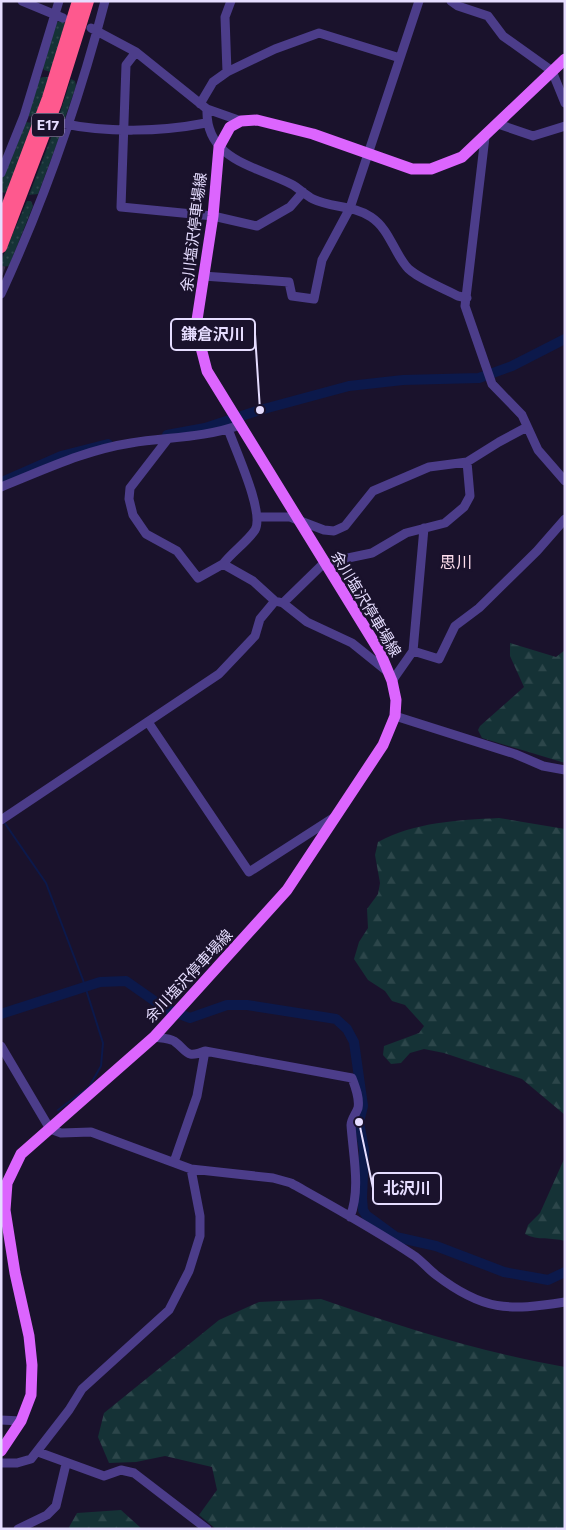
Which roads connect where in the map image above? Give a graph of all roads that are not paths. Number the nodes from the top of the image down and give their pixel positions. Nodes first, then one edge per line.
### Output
1 (22, 1) edge
2 (59, 1) edge
3 (78, 1) edge
4 (88, 1) edge
5 (105, 1) edge
6 (231, 1) edge
7 (419, 1) edge
8 (451, 1) edge
9 (59, 16) junction
10 (94, 29) junction
11 (136, 52) junction
12 (400, 58) junction
13 (565, 59) edge
14 (552, 71) junction
15 (227, 72) junction
16 (565, 103) edge
17 (204, 107) junction
18 (241, 121) junction
19 (206, 123) junction
20 (64, 124) junction
21 (498, 124) junction
22 (565, 126) edge
23 (124, 129) junction
24 (485, 137) junction
25 (219, 147) junction
26 (368, 155) junction
27 (1, 173) edge
28 (303, 192) junction
29 (350, 208) junction
30 (212, 216) junction
31 (1, 223) edge
32 (1, 247) edge
33 (203, 276) junction
34 (1, 294) edge
35 (467, 298) junction
36 (240, 425) junction
37 (527, 427) junction
38 (228, 429) junction
39 (167, 440) junction
40 (467, 462) junction
41 (565, 481) edge
42 (1, 487) edge
43 (259, 517) junction
44 (565, 518) edge
45 (298, 520) junction
46 (424, 528) junction
47 (324, 563) junction
48 (223, 564) junction
49 (279, 602) junction
50 (413, 651) junction
51 (390, 677) junction
52 (395, 716) junction
53 (148, 722) junction
54 (565, 770) edge
55 (339, 815) junction
56 (1, 820) edge
57 (154, 1037) junction
58 (1, 1046) edge
59 (205, 1051) junction
60 (50, 1129) junction
61 (174, 1162) junction
62 (191, 1169) junction
63 (3, 1210) edge
64 (350, 1217) junction
65 (565, 1302) edge
66 (1, 1420) edge
67 (21, 1421) junction
68 (1, 1451) edge
69 (38, 1452) junction
70 (1, 1462) edge
71 (66, 1464) junction
72 (18, 1529) edge
73 (207, 1529) edge

1 - 9 street
2 - 9 street
3 - 31 highway, E17
4 - 32 highway, E17
5 - 10 street
6 - 15 street
7 - 12 street
8 - 14 street
9 - 27 street
10 - 11 street
10 - 20 street
11 - 17 street
11 - 23 street
12 - 15 street
12 - 26 street
13 - 14 main road
14 - 16 street
14 - 21 main road
15 - 17 street
17 - 18 street
17 - 19 street
18 - 25 main road, 余川塩沢停車場線
18 - 26 main road
19 - 23 street
19 - 25 street
20 - 23 street
20 - 34 street
21 - 22 street
21 - 24 main road
23 - 30 street
24 - 26 main road
24 - 35 street
25 - 28 street
25 - 30 main road, 余川塩沢停車場線
26 - 29 street
28 - 29 street
28 - 30 street
29 - 33 street
29 - 35 street
30 - 33 main road, 余川塩沢停車場線
33 - 36 main road, 余川塩沢停車場線
35 - 37 street
36 - 38 street
36 - 45 main road, 余川塩沢停車場線
37 - 40 street
37 - 41 street
38 - 39 street
38 - 43 street
39 - 42 street
39 - 48 street
40 - 45 street
40 - 46 street
43 - 45 street
43 - 48 street
44 - 50 street
45 - 47 main road, 余川塩沢停車場線
46 - 47 street
46 - 50 street
47 - 49 street
47 - 51 main road, 余川塩沢停車場線
48 - 49 street
49 - 51 street
49 - 53 street
50 - 51 street
51 - 52 main road, 余川塩沢停車場線
52 - 54 street
52 - 55 main road, 余川塩沢停車場線
53 - 55 street
53 - 56 street
55 - 57 main road, 余川塩沢停車場線
57 - 59 street
57 - 60 main road, 余川塩沢停車場線
58 - 60 street
59 - 61 street
59 - 64 street
60 - 61 street
60 - 63 main road, 余川塩沢停車場線
61 - 62 street
62 - 64 street
62 - 69 street
63 - 67 main road, 余川塩沢停車場線
64 - 65 street
66 - 67 street
67 - 68 main road, 余川塩沢停車場線
69 - 70 street
69 - 71 street
71 - 72 street
71 - 73 street

